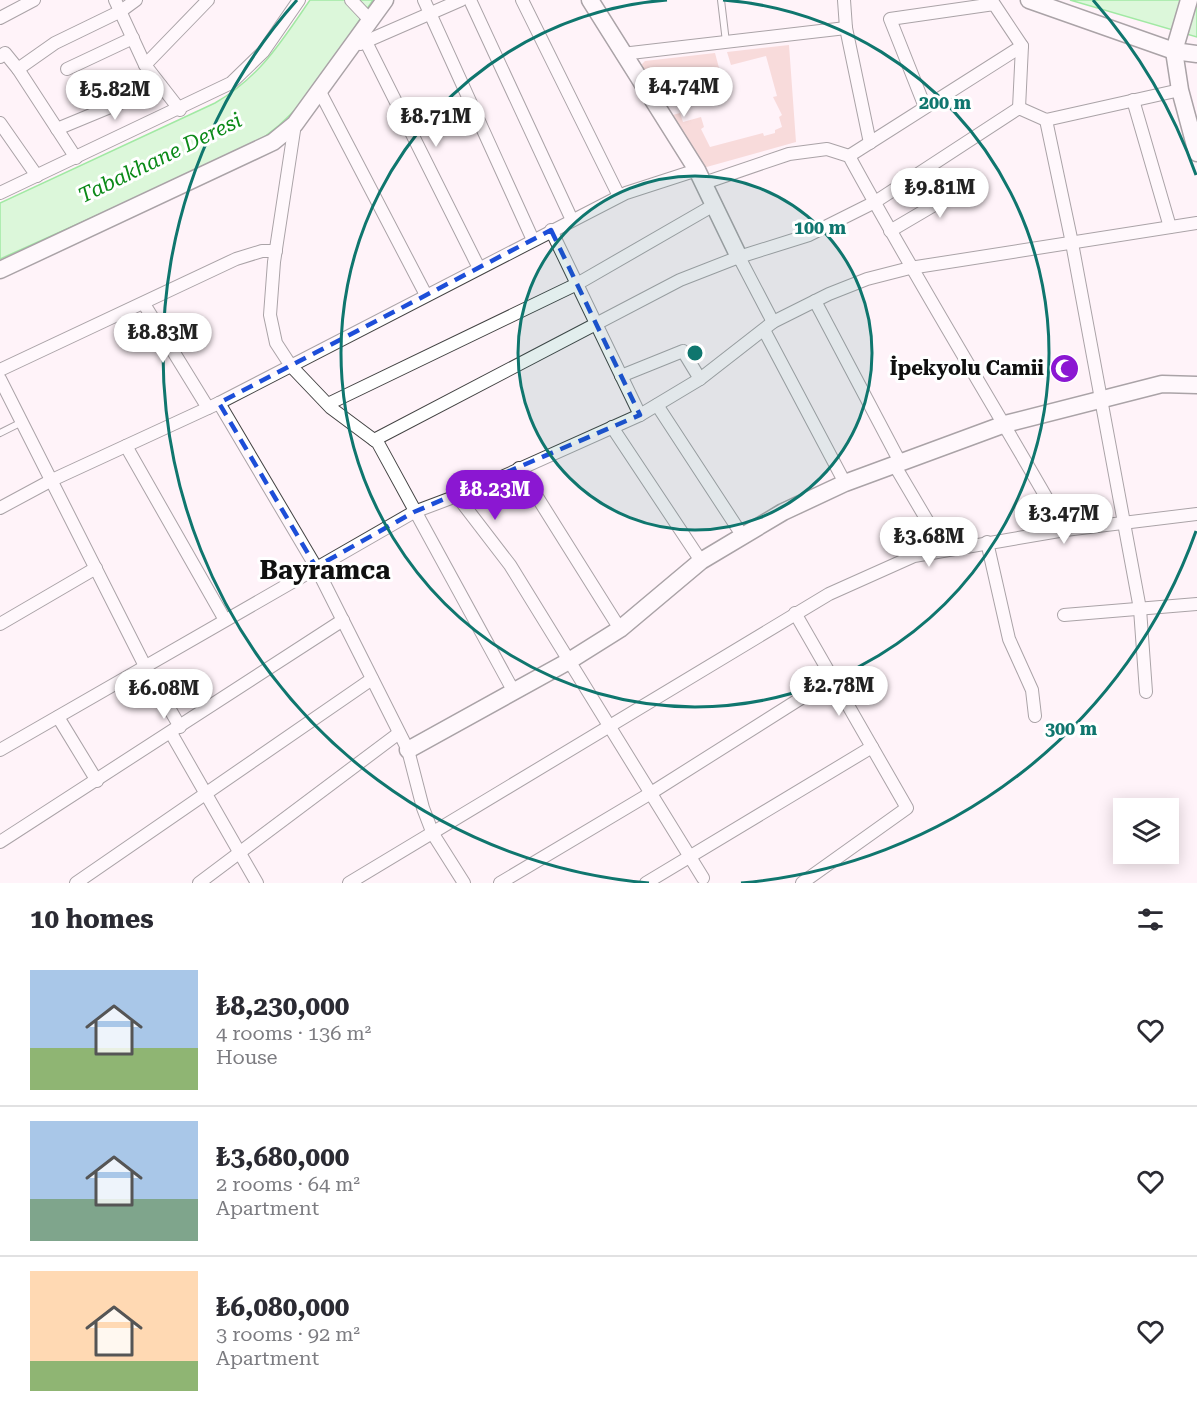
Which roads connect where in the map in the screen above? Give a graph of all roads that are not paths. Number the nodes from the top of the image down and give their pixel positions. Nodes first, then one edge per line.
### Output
1 (33, 0) edge
2 (136, 0) edge
3 (208, 0) edge
4 (299, 0) edge
5 (351, 0) edge
6 (385, 0) edge
7 (424, 0) edge
8 (461, 0) edge
9 (470, 0) edge
10 (522, 0) edge
11 (590, 0) edge
12 (721, 0) edge
13 (844, 0) edge
14 (1029, 0) edge
15 (1189, 0) edge
16 (118, 6) edge
17 (430, 13) junction
18 (0, 18) edge
19 (369, 19) junction
20 (846, 28) junction
21 (133, 38) junction
22 (366, 42) junction
23 (726, 42) junction
24 (1022, 46) junction
25 (1175, 46) junction
26 (348, 50) junction
27 (622, 54) junction
28 (1197, 54) edge
29 (0, 57) edge
30 (146, 65) junction
31 (18, 69) junction
32 (67, 69) dead end
33 (161, 86) junction
34 (319, 90) junction
35 (1180, 90) junction
36 (1132, 100) junction
37 (925, 107) junction
38 (1019, 108) junction
39 (180, 110) junction
40 (1046, 120) junction
41 (0, 123) edge
42 (295, 124) junction
43 (57, 129) junction
44 (870, 143) junction
45 (1197, 153) edge
46 (849, 156) junction
47 (76, 158) junction
48 (37, 176) junction
49 (700, 176) junction
50 (975, 181) dead end
51 (0, 194) edge
52 (619, 196) junction
53 (874, 202) junction
54 (714, 205) junction
55 (572, 219) junction
56 (1197, 223) edge
57 (1170, 227) junction
58 (551, 230) junction
59 (890, 231) junction
60 (533, 240) junction
61 (1072, 243) junction
62 (276, 251) junction
63 (739, 257) junction
64 (479, 268) junction
65 (910, 268) junction
66 (0, 270) edge
67 (577, 284) junction
68 (426, 295) junction
69 (814, 301) junction
70 (144, 304) junction
71 (597, 325) junction
72 (768, 326) junction
73 (291, 366) junction
74 (0, 370) edge
75 (621, 376) junction
76 (0, 379) edge
77 (700, 379) junction
78 (1197, 385) edge
79 (1102, 400) junction
80 (328, 404) junction
81 (214, 405) junction
82 (657, 405) junction
83 (640, 415) junction
84 (22, 422) junction
85 (1005, 424) junction
86 (612, 427) junction
87 (0, 433) edge
88 (374, 440) junction
89 (126, 446) junction
90 (898, 465) junction
91 (519, 468) junction
92 (52, 480) junction
93 (845, 483) junction
94 (457, 496) junction
95 (0, 508) edge
96 (414, 512) junction
97 (1197, 514) edge
98 (1125, 524) junction
99 (1065, 530) junction
100 (742, 535) junction
101 (987, 542) junction
102 (944, 549) junction
103 (701, 561) junction
104 (316, 567) junction
105 (96, 568) junction
106 (1197, 604) edge
107 (1140, 609) junction
108 (795, 613) junction
109 (1064, 615) dead end
110 (2, 618) edge
111 (225, 620) junction
112 (343, 620) junction
113 (620, 629) junction
114 (569, 661) junction
115 (145, 666) junction
116 (833, 678) junction
117 (372, 679) junction
118 (514, 692) junction
119 (1146, 692) dead end
120 (1035, 716) dead end
121 (58, 717) junction
122 (609, 725) junction
123 (176, 730) junction
124 (399, 733) junction
125 (872, 747) junction
126 (1, 748) edge
127 (408, 750) junction
128 (97, 781) junction
129 (208, 793) junction
130 (651, 793) junction
131 (434, 834) junction
132 (0, 842) edge
133 (240, 854) junction
134 (689, 857) junction
135 (703, 878) dead end
136 (810, 881) edge
137 (76, 883) edge
138 (199, 883) edge
139 (257, 883) edge
140 (349, 883) edge
141 (464, 883) edge
142 (500, 883) edge
143 (646, 883) edge

1 - 18 street
2 - 16 street
3 - 30 street
4 - 39 street
5 - 19 street
6 - 19 street
7 - 17 street
8 - 17 street
9 - 55 street
10 - 52 street
11 - 27 street
12 - 23 lane
13 - 20 street
14 - 25 street
15 - 25 street
16 - 21 street
16 - 31 street
17 - 22 street
17 - 60 street
19 - 26 street
20 - 23 street
20 - 44 street
21 - 30 street
21 - 32 street
22 - 26 street
22 - 64 street
23 - 27 street
24 - 37 street
24 - 37 street
24 - 38 street
25 - 28 street
25 - 35 street
26 - 34 street
27 - 49 street
29 - 31 street
30 - 33 street
31 - 43 street
33 - 39 street
33 - 43 street
34 - 42 street
34 - 68 street
35 - 36 street
35 - 45 street
36 - 40 street
36 - 57 street
37 - 44 street
38 - 40 street
38 - 53 street
39 - 47 street
40 - 61 street
41 - 48 street
42 - 62 street
42 - 66 street
43 - 47 street
44 - 46 street
46 - 49 street
46 - 53 street
47 - 48 street
48 - 51 street
49 - 52 street
49 - 54 street
50 - 59 street
52 - 55 street
53 - 59 street
53 - 63 street
54 - 63 street
54 - 67 street
55 - 58 street
56 - 57 street
57 - 61 street
58 - 60 street
58 - 67 street
59 - 65 street
60 - 64 street
61 - 65 street
61 - 79 street
62 - 70 street
62 - 73 street
63 - 71 street
63 - 72 street
64 - 68 street
65 - 69 street
65 - 85 street
67 - 71 street
67 - 80 street
68 - 73 street
69 - 72 street
69 - 90 street
70 - 74 street
70 - 81 street
71 - 75 street
71 - 88 street
72 - 77 street
72 - 93 street
73 - 80 street
73 - 81 street
75 - 77 street
75 - 83 street
76 - 84 street
77 - 82 street
78 - 79 street
79 - 85 street
79 - 98 street
80 - 88 street
81 - 89 street
81 - 104 street
82 - 83 street
82 - 100 street
83 - 86 street
84 - 87 lane
84 - 92 street
85 - 90 street
85 - 99 street
86 - 91 street
86 - 103 street
88 - 96 street
89 - 92 street
89 - 111 street
90 - 93 street
90 - 102 street
91 - 94 street
91 - 113 street
92 - 95 street
92 - 105 street
93 - 100 street
94 - 96 street
94 - 114 street
96 - 104 street
96 - 118 street
97 - 98 street
98 - 99 street
98 - 107 street
99 - 101 street
100 - 103 street
101 - 102 street
101 - 120 street
102 - 108 street
103 - 113 street
104 - 111 street
104 - 112 street
105 - 110 street
105 - 115 street
106 - 107 street
107 - 109 street
107 - 119 street
108 - 116 street
108 - 122 street
111 - 115 street
112 - 117 street
112 - 123 street
113 - 114 street
114 - 118 street
114 - 122 street
115 - 121 street
115 - 123 street
116 - 125 street
116 - 130 street
117 - 124 street
117 - 129 street
118 - 127 street
121 - 126 street
121 - 128 street
122 - 130 street
122 - 131 street
123 - 128 street
123 - 129 street
124 - 127 street
124 - 133 street
125 - 134 street
125 - 136 street
127 - 131 street
128 - 132 street
129 - 133 street
129 - 137 street
130 - 134 street
130 - 142 street
131 - 140 street
131 - 141 street
133 - 138 street
133 - 139 street
134 - 135 street
134 - 143 street

